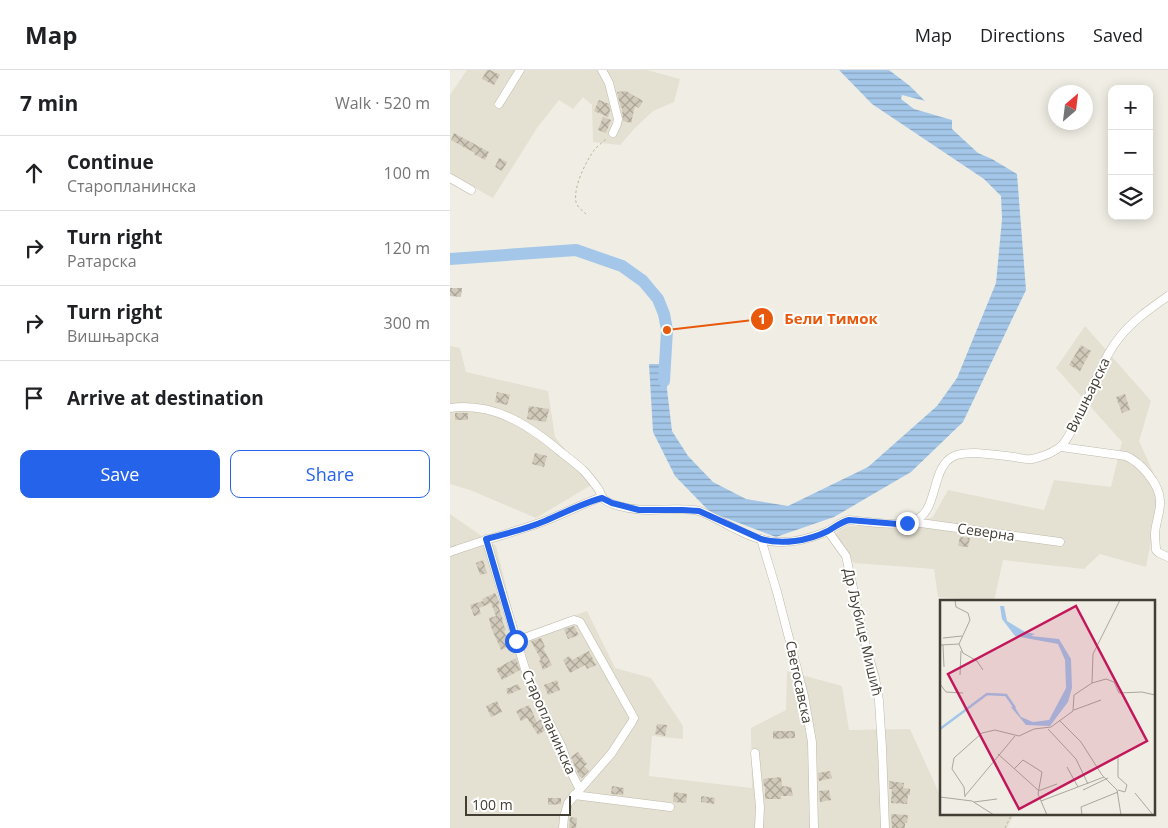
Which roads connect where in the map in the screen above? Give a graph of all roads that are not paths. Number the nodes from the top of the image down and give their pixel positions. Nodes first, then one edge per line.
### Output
1 (520, 70) edge
2 (602, 70) edge
3 (499, 104) dead end
4 (613, 133) road end
5 (450, 178) edge
6 (471, 190) dead end
7 (1168, 296) edge
8 (450, 408) edge
9 (1061, 447) junction
10 (602, 498) junction
11 (912, 522) junction
12 (828, 531) junction
13 (486, 539) junction
14 (761, 539) junction
15 (1060, 542) dead end
16 (450, 552) edge
17 (1168, 557) edge
18 (516, 641) junction
19 (755, 753) dead end
20 (576, 792) junction
21 (670, 807) dead end
22 (564, 828) edge
23 (759, 828) edge
24 (814, 828) edge
25 (886, 828) edge

1 - 3 street
2 - 4 street
5 - 6 street
7 - 9 street, Вишњарска
8 - 10 street
9 - 11 street, Вишњарска
9 - 17 street
10 - 13 street
10 - 14 street
11 - 12 street
11 - 15 street, Северна
12 - 14 street
12 - 25 street, Др Љубице Мишић
13 - 16 street
13 - 18 street, Старопланинска
14 - 24 street, Светосавска
18 - 20 street, Старопланинска
18 - 20 street
19 - 23 street
20 - 21 street
20 - 22 street

